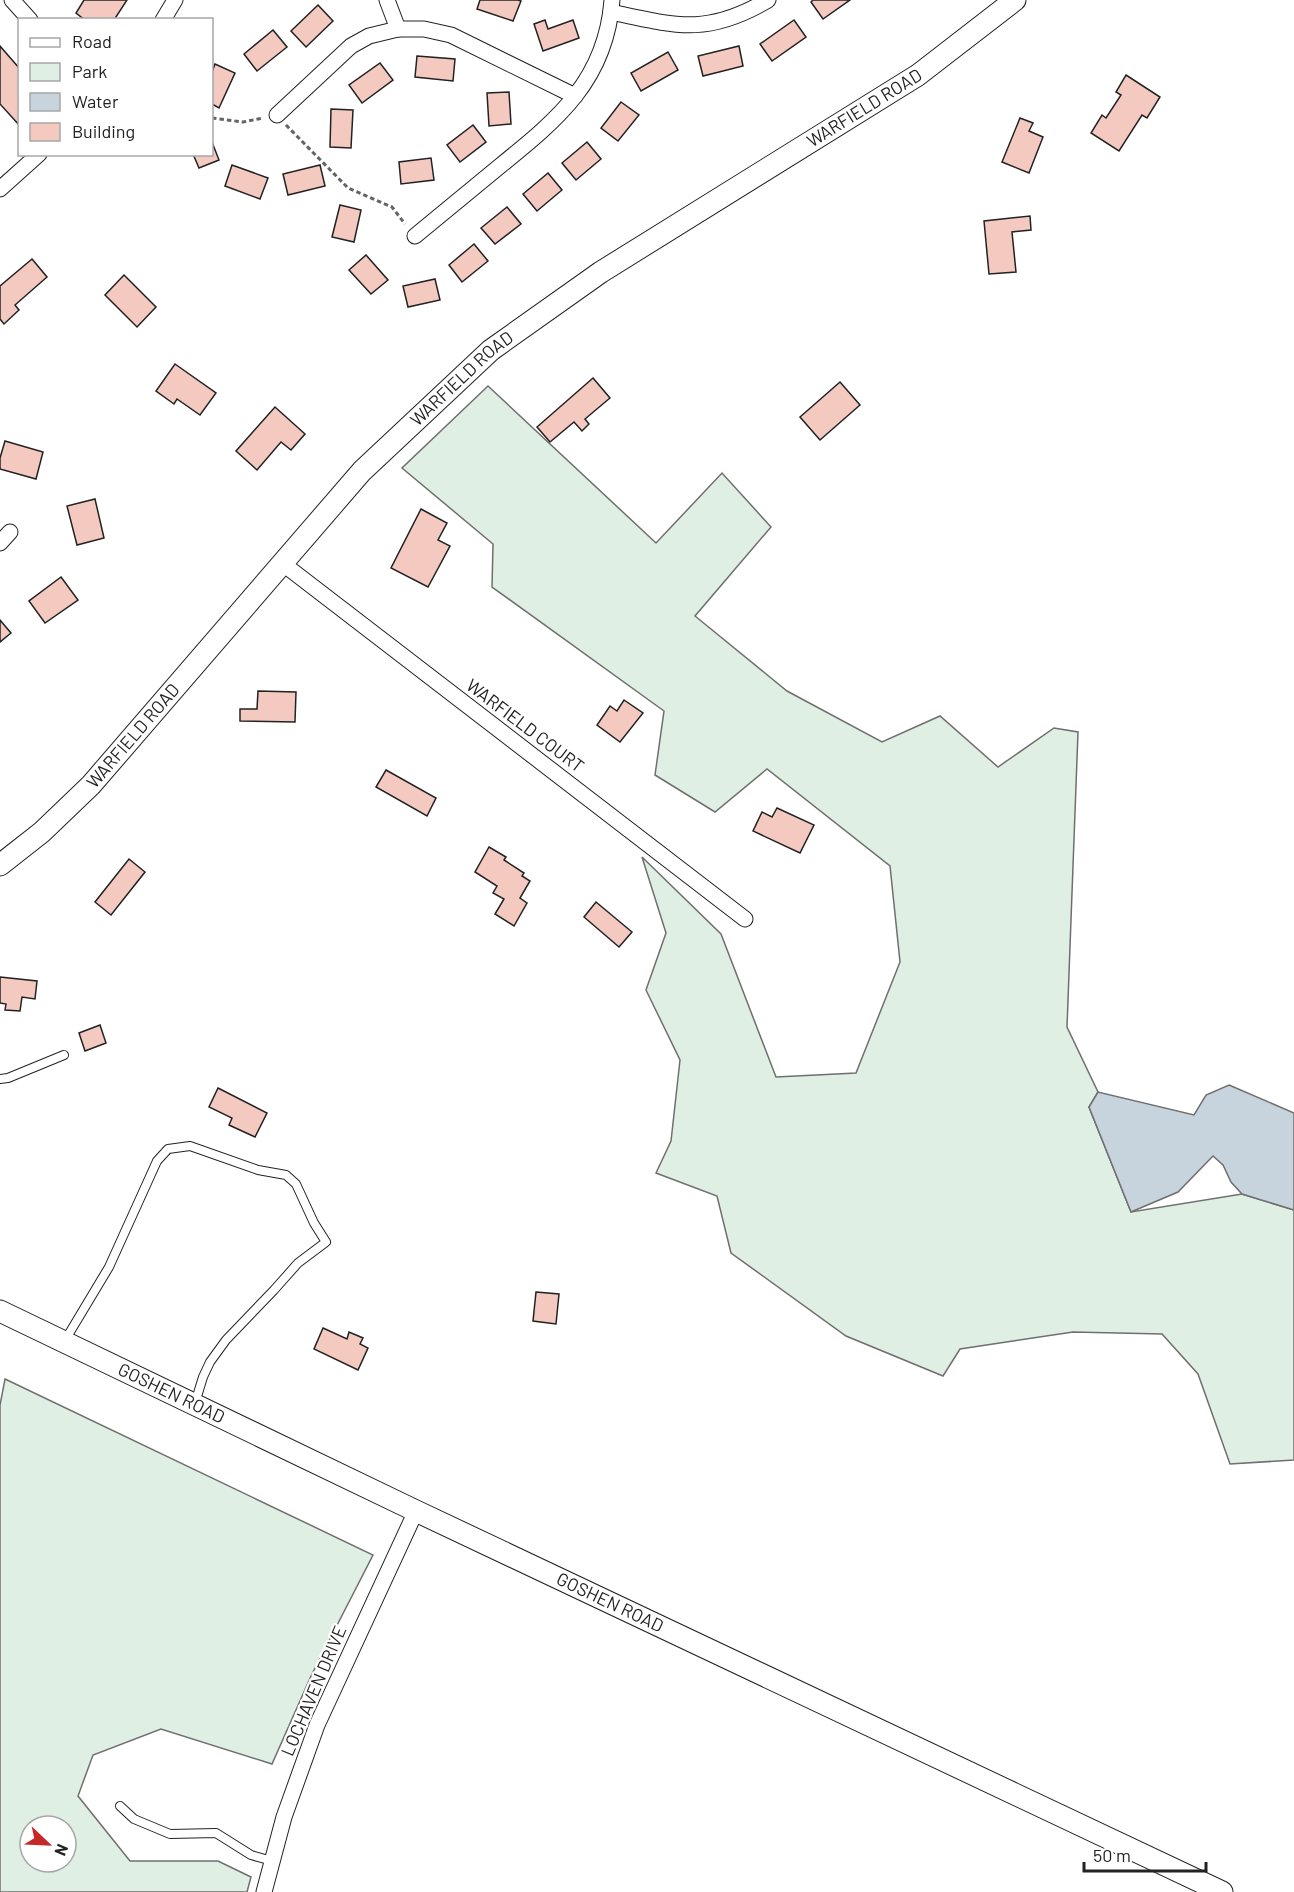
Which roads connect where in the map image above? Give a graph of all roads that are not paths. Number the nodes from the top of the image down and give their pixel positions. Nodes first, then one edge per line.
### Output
1 (12, 0) edge
2 (175, 0) edge
3 (387, 0) edge
4 (768, 0) edge
5 (1015, 0) edge
6 (611, 6) edge
7 (28, 18) edge
8 (164, 18) edge
9 (398, 29) junction
10 (575, 96) junction
11 (276, 115) road end
12 (37, 156) edge
13 (0, 189) edge
14 (415, 236) road end
15 (282, 563) junction
16 (0, 865) edge
17 (745, 919) dead end
18 (64, 1055) dead end
19 (0, 1079) edge
20 (0, 1311) edge
21 (64, 1342) junction
22 (195, 1404) junction
23 (416, 1511) junction
24 (120, 1806) dead end
25 (273, 1861) junction
26 (264, 1892) edge
27 (1222, 1892) edge

1 - 7 street
2 - 8 street
3 - 9 street
4 - 6 street
5 - 15 street, WARFIELD ROAD
6 - 10 street
9 - 10 street
9 - 11 street
10 - 14 street
12 - 13 street
15 - 16 street, WARFIELD ROAD
15 - 17 street, WARFIELD COURT
18 - 19 lane
20 - 21 street, GOSHEN ROAD
21 - 22 street, GOSHEN ROAD
21 - 22 lane
22 - 23 street, GOSHEN ROAD
23 - 25 street, LOCHAVEN DRIVE
23 - 27 street, GOSHEN ROAD
24 - 25 lane
25 - 26 street, LOCHAVEN DRIVE

